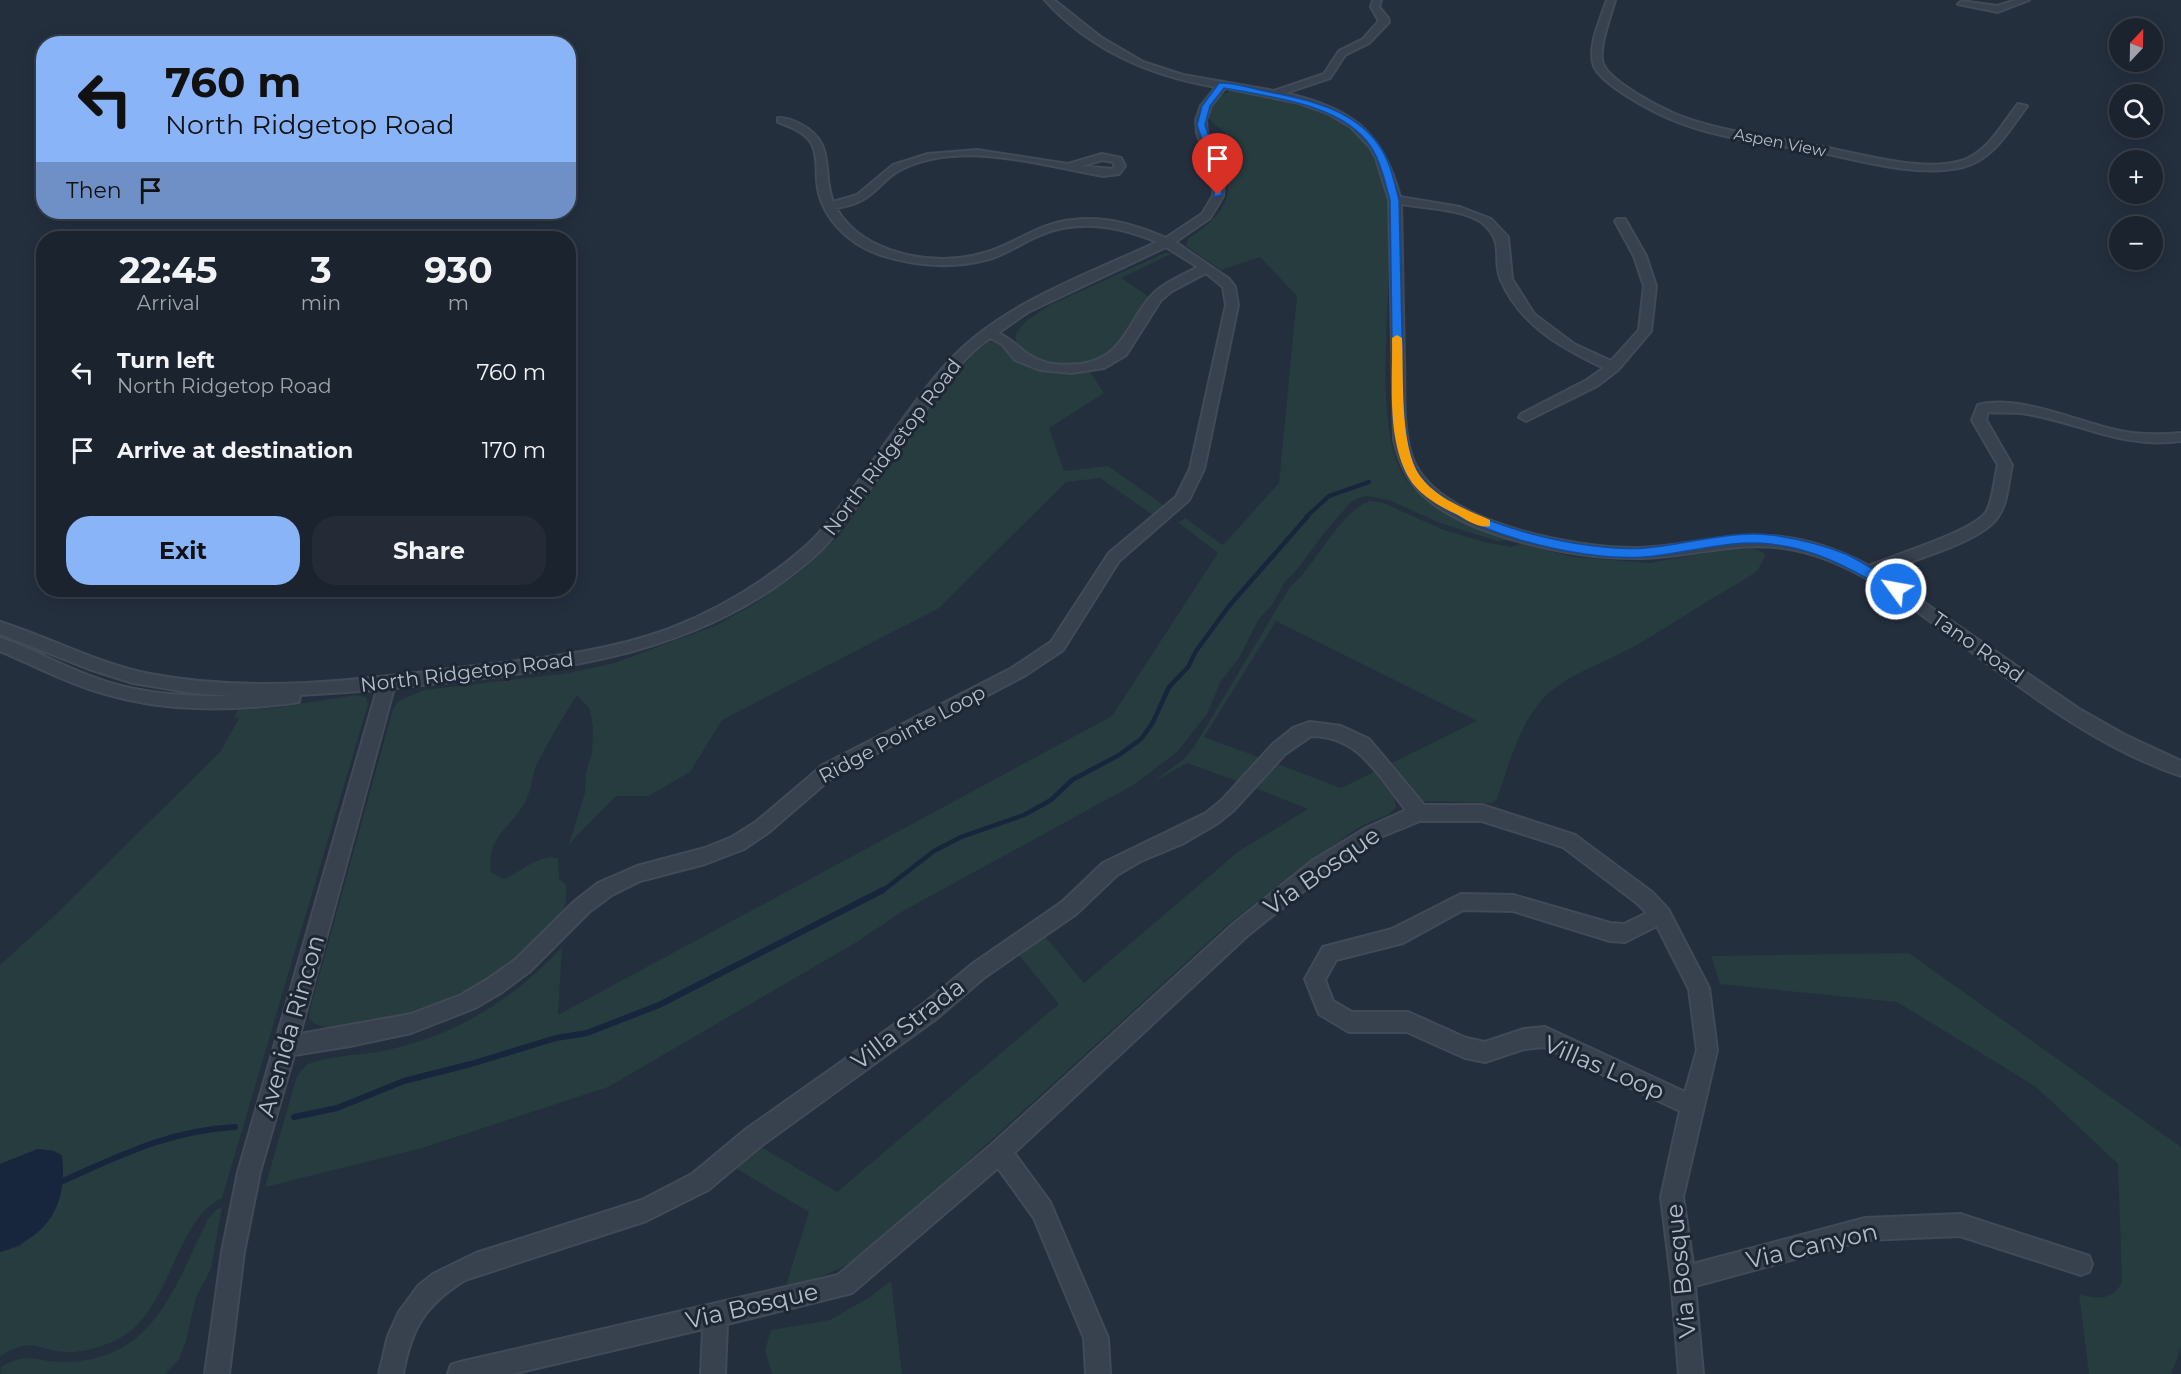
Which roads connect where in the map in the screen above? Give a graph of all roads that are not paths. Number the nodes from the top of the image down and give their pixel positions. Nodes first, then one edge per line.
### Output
1 (1049, 0) edge
2 (1377, 0) edge
3 (1611, 0) edge
4 (2025, 0) edge
5 (1962, 4) dead end
6 (1587, 67) dead end
7 (1599, 67) junction
8 (1222, 85) junction
9 (1273, 94) junction
10 (2022, 106) dead end
11 (782, 120) dead end
12 (1068, 167) dead end
13 (1395, 200) junction
14 (830, 206) junction
15 (1621, 221) dead end
16 (1166, 242) junction
17 (1206, 268) junction
18 (988, 333) junction
19 (1613, 367) junction
20 (1526, 417) dead end
21 (2181, 437) edge
22 (1870, 572) junction
23 (0, 628) edge
24 (0, 644) edge
25 (387, 683) junction
26 (323, 689) junction
27 (2181, 769) edge
28 (1419, 813) junction
29 (1661, 915) junction
30 (286, 1046) junction
31 (1692, 1106) junction
32 (1000, 1152) junction
33 (2081, 1264) dead end
34 (1683, 1278) junction
35 (716, 1314) junction
36 (217, 1374) edge
37 (391, 1374) edge
38 (460, 1374) edge
39 (713, 1374) edge
40 (1098, 1374) edge
41 (1691, 1374) edge

1 - 8 street, Tano Road
2 - 9 street
3 - 7 street
4 - 5 street
6 - 7 street
7 - 10 street, Aspen View
8 - 9 street, Tano Road
8 - 16 street, North Ridgetop Road
9 - 13 street, Tano Road
11 - 14 street, Ridge Pointe Loop
12 - 14 street
13 - 19 street
13 - 22 street, Tano Road
14 - 16 street, Ridge Pointe Loop
15 - 19 street
16 - 17 street, Ridge Pointe Loop
16 - 18 street, North Ridgetop Road
17 - 18 street
17 - 30 street, Ridge Pointe Loop
18 - 25 street, North Ridgetop Road
19 - 20 street
21 - 22 street
22 - 27 street, Tano Road
23 - 26 street, North Ridgetop Road
24 - 26 street, North Ridgetop Road
25 - 26 street, North Ridgetop Road
25 - 30 street, Avenida Rincon
28 - 29 street, Via Bosque
28 - 32 street, Via Bosque
28 - 37 street, Villa Strada
29 - 31 street, Via Bosque
29 - 31 street, Villas Loop
30 - 36 street, Avenida Rincon
31 - 34 street, Via Bosque
32 - 35 street, Via Bosque
32 - 40 street
33 - 34 street, Via Canyon
34 - 41 street, Via Bosque
35 - 38 street, Via Bosque
35 - 39 street

